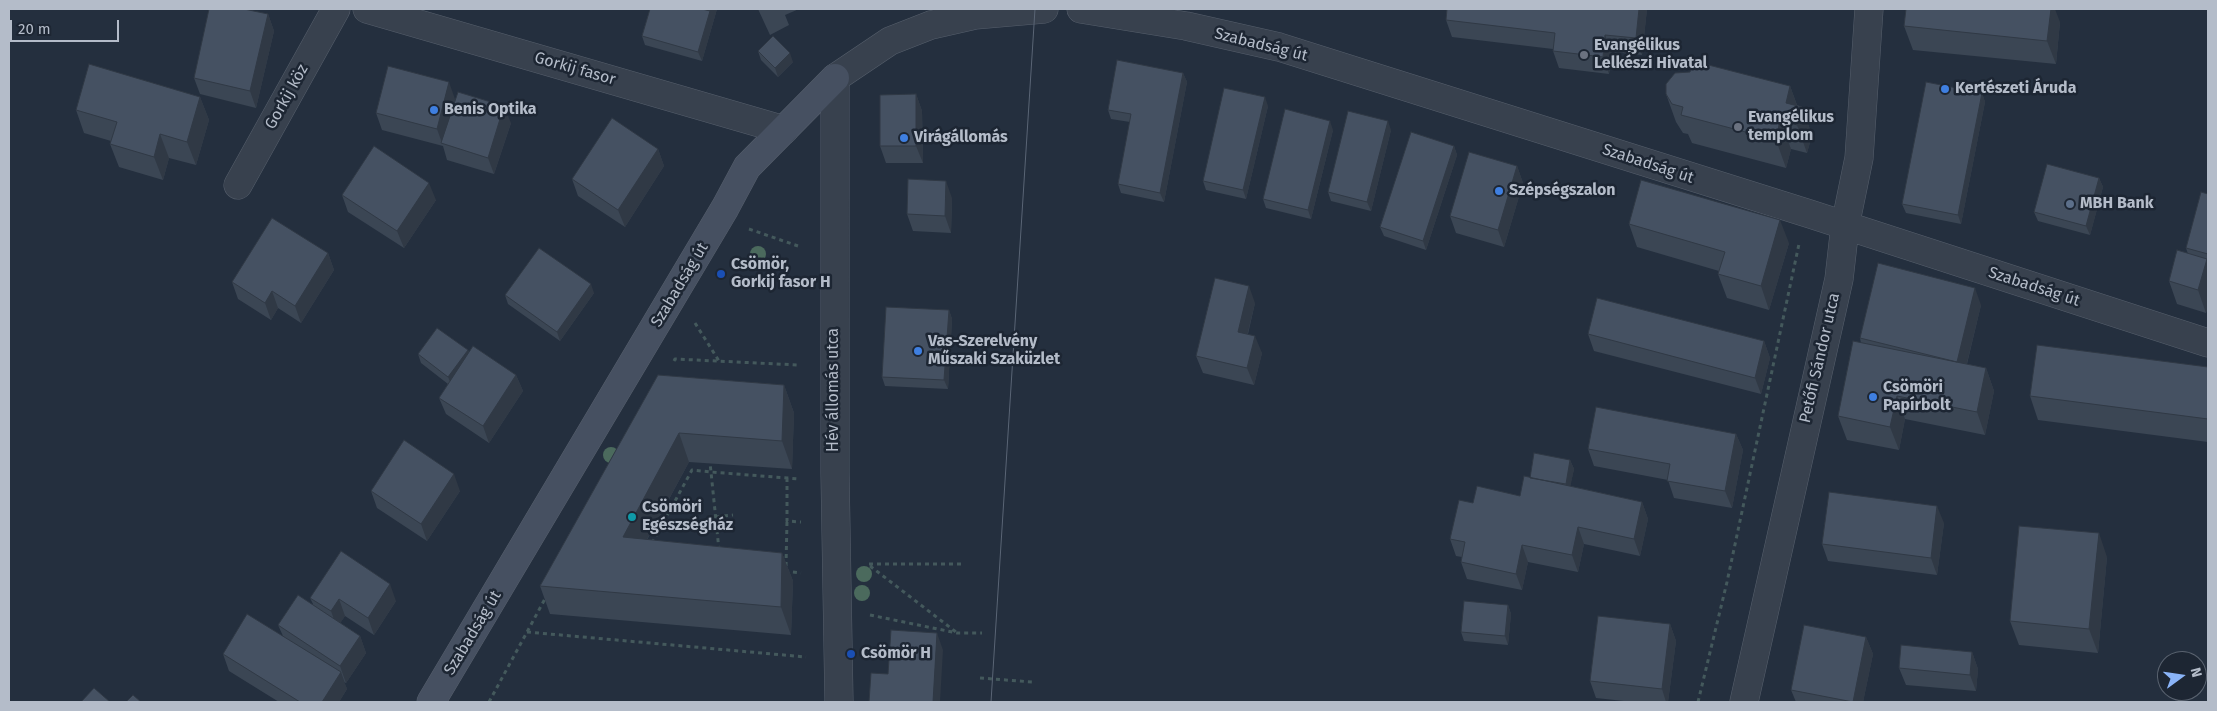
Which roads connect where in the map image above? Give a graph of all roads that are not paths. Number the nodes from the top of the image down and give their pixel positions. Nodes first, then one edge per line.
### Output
1 (336, 9) edge
2 (367, 9) edge
3 (1044, 9) edge
4 (1082, 9) edge
5 (1869, 9) edge
6 (975, 12) edge
7 (835, 78) junction
8 (784, 130) junction
9 (238, 185) dead end
10 (1845, 226) junction
11 (2208, 343) edge
12 (431, 702) edge
13 (839, 702) edge
14 (1744, 702) edge

1 - 9 street, Gorkij köz
2 - 8 street, Gorkij fasor
3 - 6 street, Szabadság út
4 - 10 street, Szabadság út
5 - 10 street, Petőfi Sándor utca
6 - 7 street, Szabadság út
7 - 8 street, Szabadság út
7 - 13 street, Hév állomás utca
8 - 12 street, Szabadság út
10 - 11 street, Szabadság út
10 - 14 street, Petőfi Sándor utca

